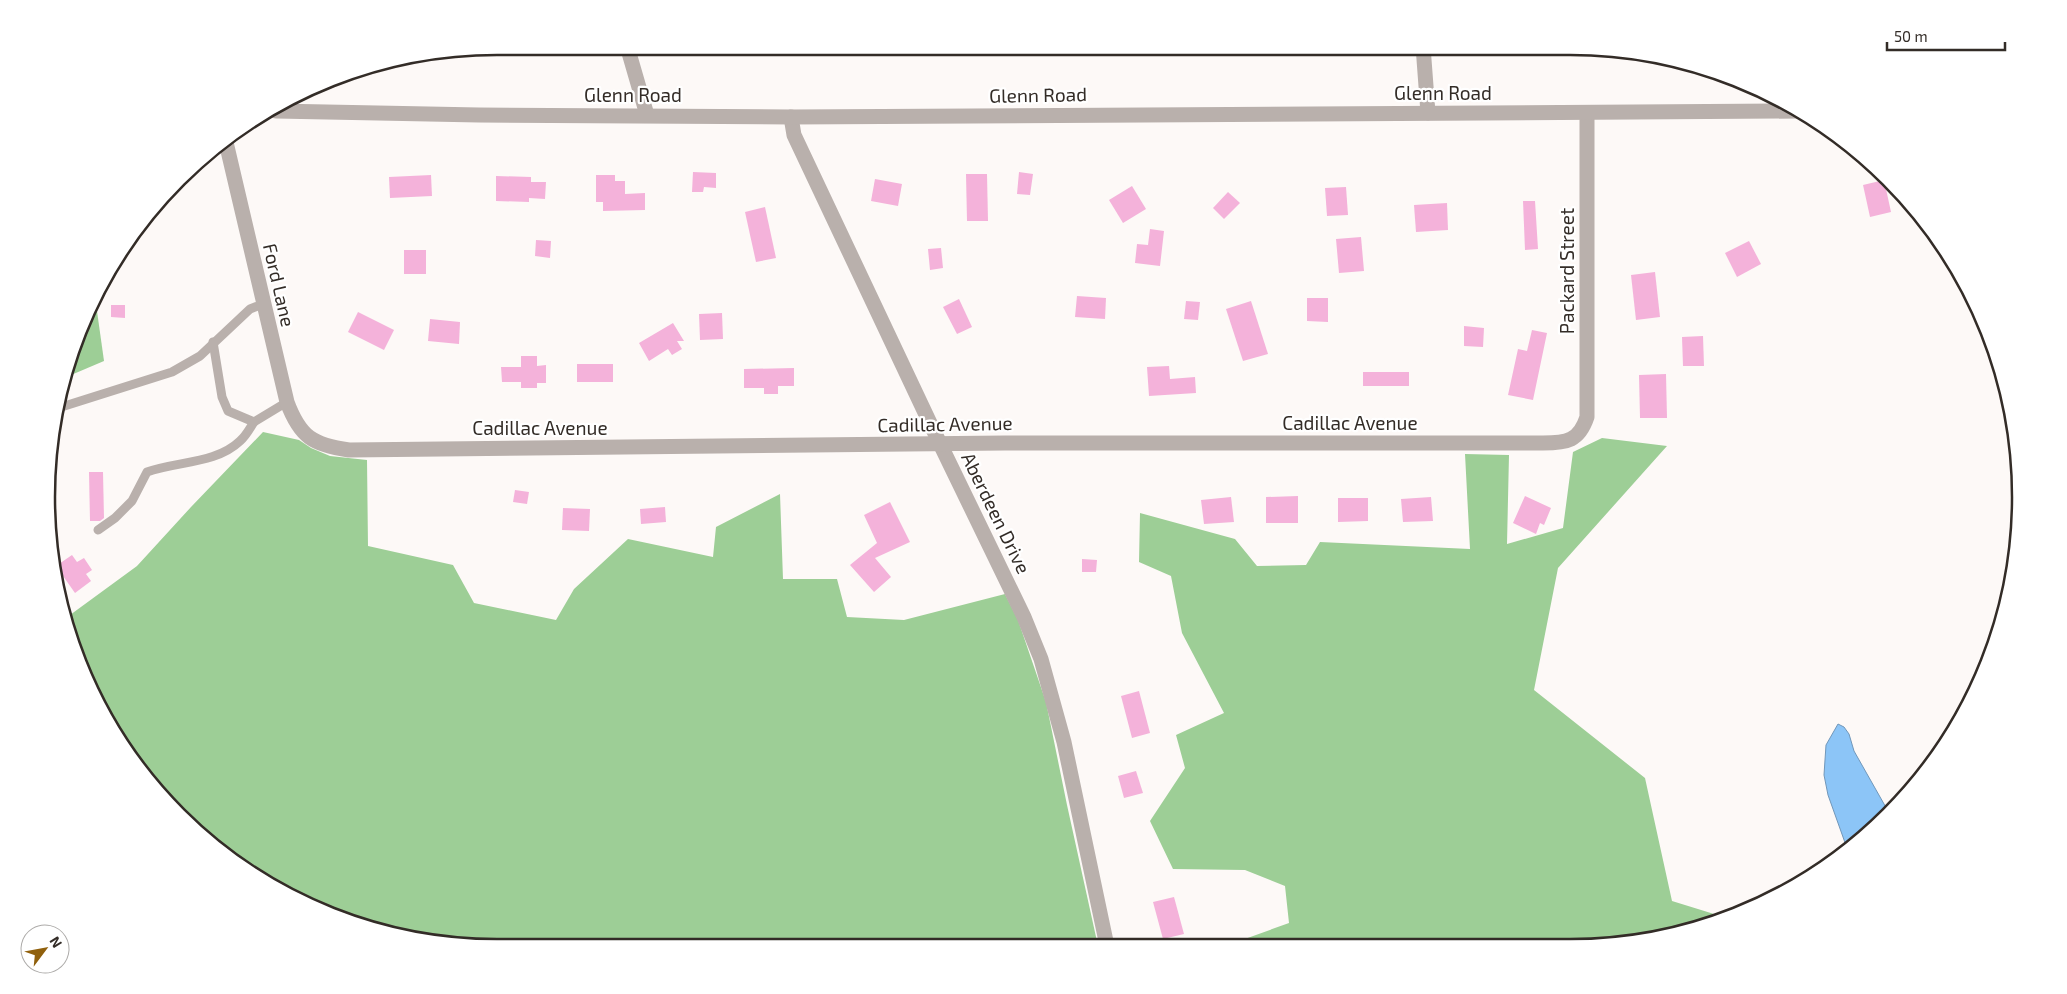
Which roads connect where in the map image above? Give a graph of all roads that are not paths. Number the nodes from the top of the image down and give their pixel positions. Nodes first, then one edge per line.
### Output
1 (630, 55) edge
2 (1424, 55) edge
3 (282, 111) edge
4 (1785, 111) edge
5 (1428, 113) junction
6 (1587, 113) junction
7 (647, 115) junction
8 (791, 117) junction
9 (227, 147) edge
10 (263, 304) junction
11 (213, 342) junction
12 (286, 402) junction
13 (64, 406) edge
14 (254, 422) junction
15 (1583, 428) joint
16 (306, 435) joint
17 (940, 444) junction
18 (98, 530) dead end
19 (1106, 939) edge

1 - 7 street
2 - 5 street
3 - 7 street, Glenn Road
4 - 6 street, Glenn Road
5 - 6 street, Glenn Road
5 - 8 street, Glenn Road
6 - 15 street, Packard Street
7 - 8 street, Glenn Road
8 - 17 street, Aberdeen Drive
9 - 10 street, Ford Lane
10 - 11 lane
10 - 12 street, Ford Lane
11 - 13 lane
11 - 14 lane
12 - 14 lane
12 - 16 street, Ford Lane
14 - 18 lane
15 - 17 street, Cadillac Avenue
16 - 17 street, Cadillac Avenue
17 - 19 street, Aberdeen Drive

